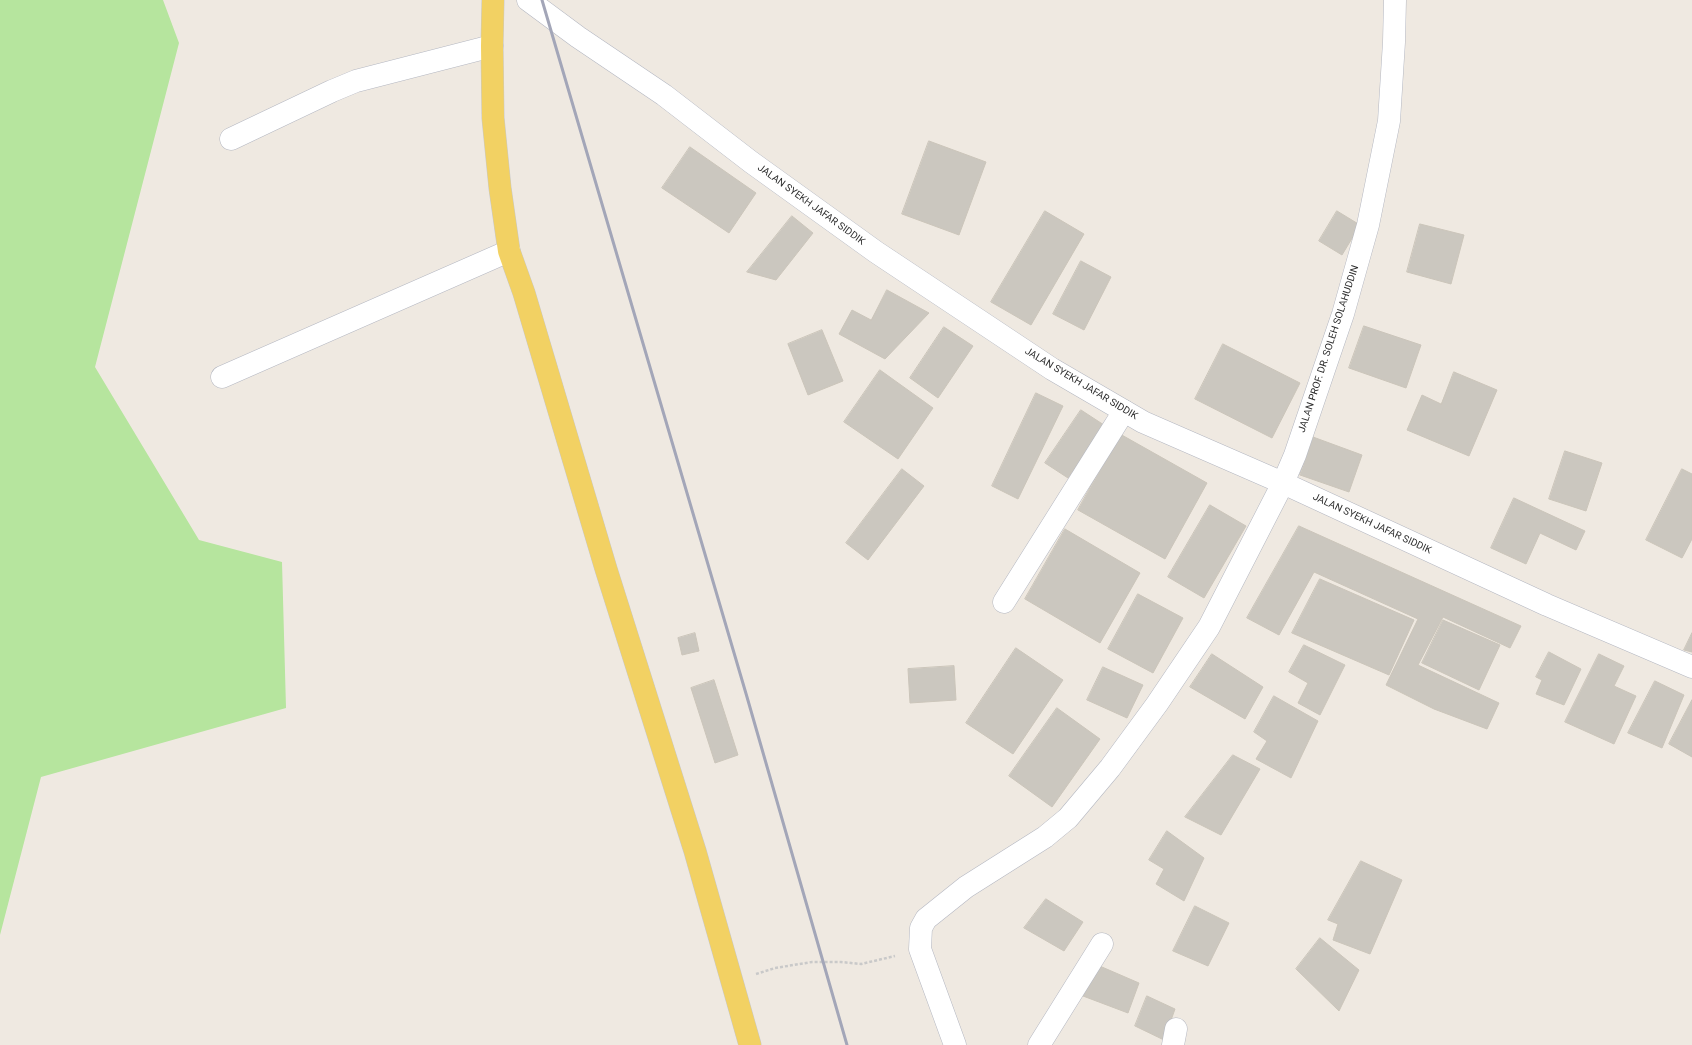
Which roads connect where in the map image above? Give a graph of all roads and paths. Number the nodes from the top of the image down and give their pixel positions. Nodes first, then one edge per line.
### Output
1 (493, 0) edge
2 (528, 0) edge
3 (1395, 0) edge
4 (492, 46) junction
5 (231, 140) dead end
6 (509, 251) junction
7 (222, 377) dead end
8 (1124, 411) junction
9 (1283, 483) junction
10 (1004, 602) dead end
11 (1692, 667) edge
12 (1102, 944) dead end
13 (920, 948) junction
14 (732, 981) junction
15 (750, 1045) edge
16 (955, 1045) edge
17 (1039, 1045) edge

1 - 4 main road
2 - 8 street, JALAN SYEKH JAFAR SIDDIK
3 - 9 street, JALAN PROF. DR. SOLEH SOLAHUDDIN
4 - 5 street
4 - 6 main road
6 - 7 street
6 - 14 main road
8 - 9 street, JALAN SYEKH JAFAR SIDDIK
8 - 10 street
9 - 11 street, JALAN SYEKH JAFAR SIDDIK
9 - 13 street, JALAN PROF. DR. SOLEH SOLAHUDDIN
12 - 17 street
13 - 14 path
13 - 16 street
14 - 15 main road

